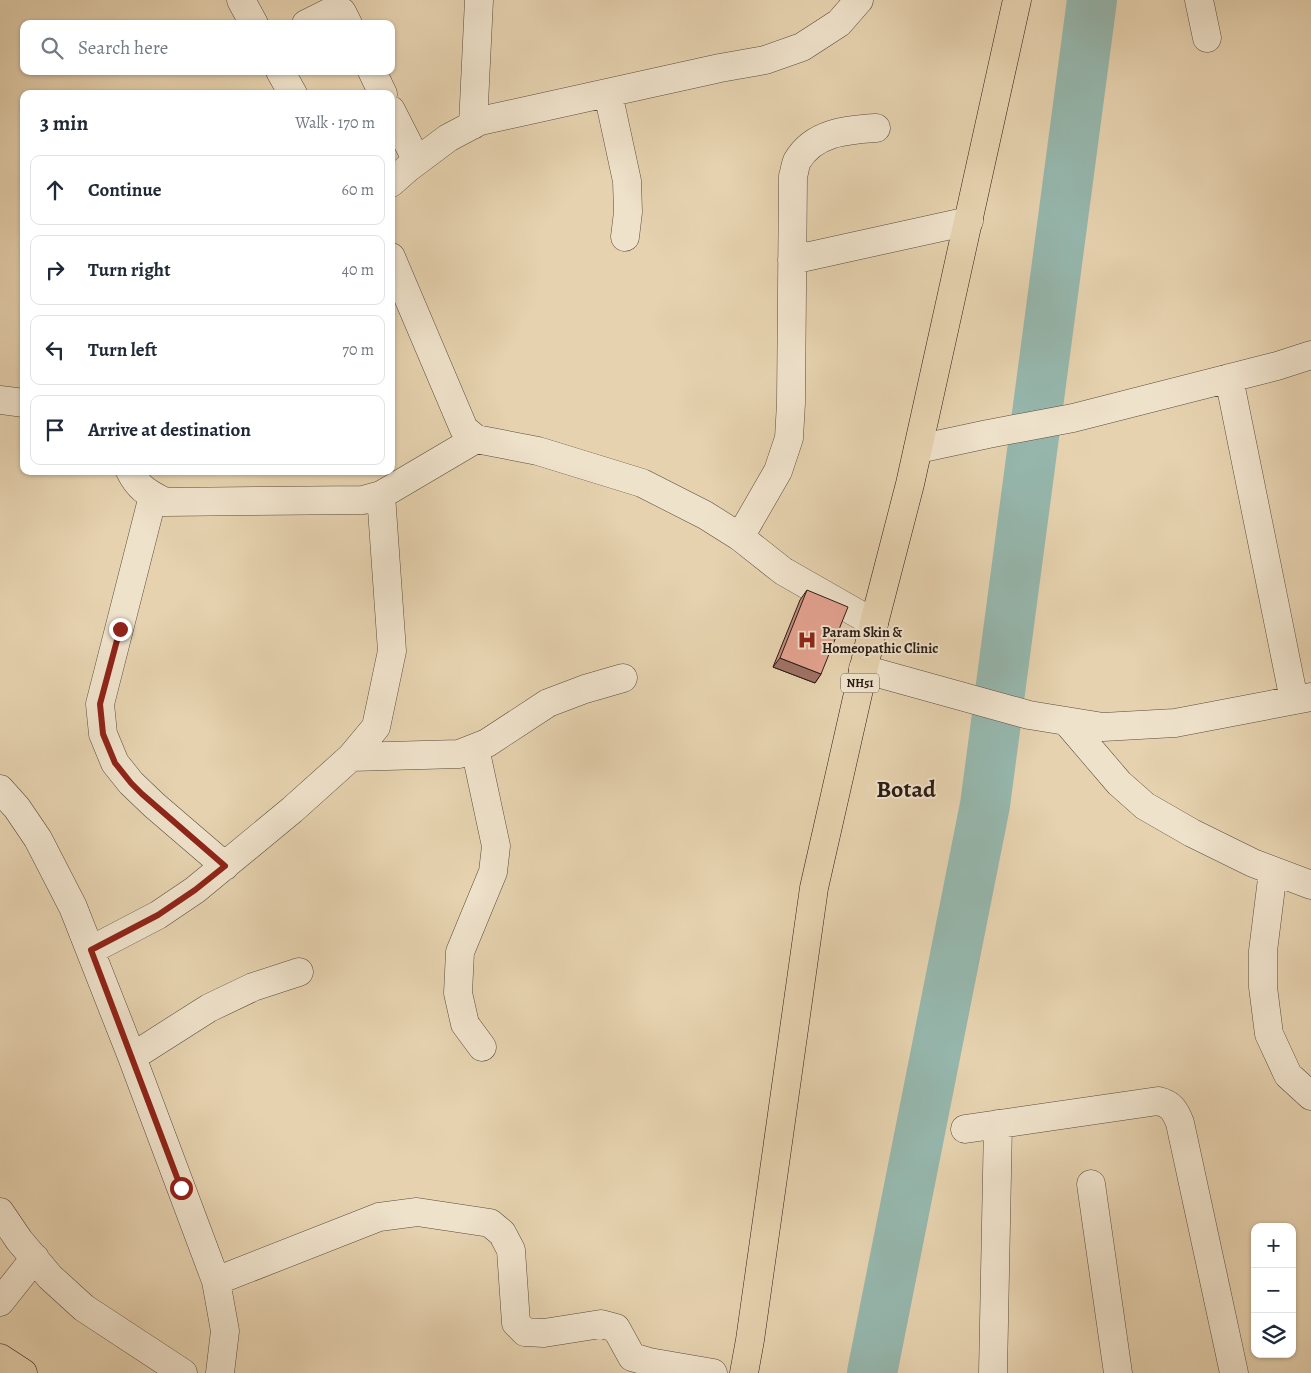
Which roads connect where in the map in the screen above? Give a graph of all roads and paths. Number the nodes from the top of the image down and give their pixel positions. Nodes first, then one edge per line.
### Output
1 (241, 0) edge
2 (479, 0) edge
3 (859, 0) edge
4 (1017, 0) edge
5 (1199, 0) edge
6 (252, 20) edge
7 (314, 20) edge
8 (346, 20) edge
9 (1207, 38) dead end
10 (282, 75) edge
11 (374, 75) edge
12 (291, 90) edge
13 (381, 90) edge
14 (608, 93) junction
15 (395, 118) edge
16 (473, 125) junction
17 (876, 128) dead end
18 (417, 161) junction
19 (395, 180) edge
20 (969, 221) junction
21 (625, 237) dead end
22 (792, 260) junction
23 (395, 266) edge
24 (1311, 355) edge
25 (1228, 378) junction
26 (0, 400) edge
27 (20, 403) edge
28 (476, 439) junction
29 (918, 449) junction
30 (132, 475) edge
31 (381, 495) junction
32 (153, 496) junction
33 (740, 538) junction
34 (874, 623) junction
35 (863, 669) junction
36 (623, 678) dead end
37 (1302, 699) edge
38 (1066, 721) junction
39 (476, 748) junction
40 (351, 757) junction
41 (0, 789) edge
42 (225, 866) junction
43 (1273, 870) junction
44 (1311, 885) edge
45 (91, 950) junction
46 (299, 972) dead end
47 (482, 1046) dead end
48 (132, 1057) junction
49 (1311, 1096) edge
50 (998, 1124) junction
51 (965, 1129) dead end
52 (1091, 1184) dead end
53 (0, 1212) edge
54 (35, 1258) junction
55 (216, 1281) junction
56 (0, 1302) edge
57 (0, 1358) edge
58 (23, 1373) edge
59 (183, 1373) edge
60 (220, 1373) edge
61 (713, 1373) edge
62 (744, 1373) edge
63 (993, 1373) edge
64 (1118, 1373) edge
65 (1234, 1373) edge

1 - 6 street
2 - 16 street
3 - 14 street
4 - 20 highway, NH51
5 - 9 street
7 - 8 street
10 - 12 street
11 - 13 street
14 - 16 street
14 - 21 street
15 - 18 street
16 - 18 street
17 - 22 street
18 - 19 street
20 - 22 street
20 - 29 highway, NH51
22 - 33 street
23 - 28 street
24 - 25 street
25 - 29 street
25 - 37 street
26 - 27 street
28 - 31 street
28 - 33 street
29 - 34 highway, NH51
30 - 32 street
31 - 32 street
31 - 40 street
32 - 42 street
33 - 34 street
34 - 35 highway, NH51
35 - 38 street
35 - 62 highway, NH51
36 - 39 street
37 - 38 street
38 - 43 street
39 - 40 street
39 - 47 street
40 - 42 street
41 - 45 street
42 - 45 street
43 - 44 street
43 - 49 street
45 - 48 street
46 - 48 street
48 - 55 street
50 - 51 street
50 - 63 street
50 - 65 street
52 - 64 street
53 - 54 street
54 - 56 street
54 - 59 street
55 - 60 street
55 - 61 street
57 - 58 highway

